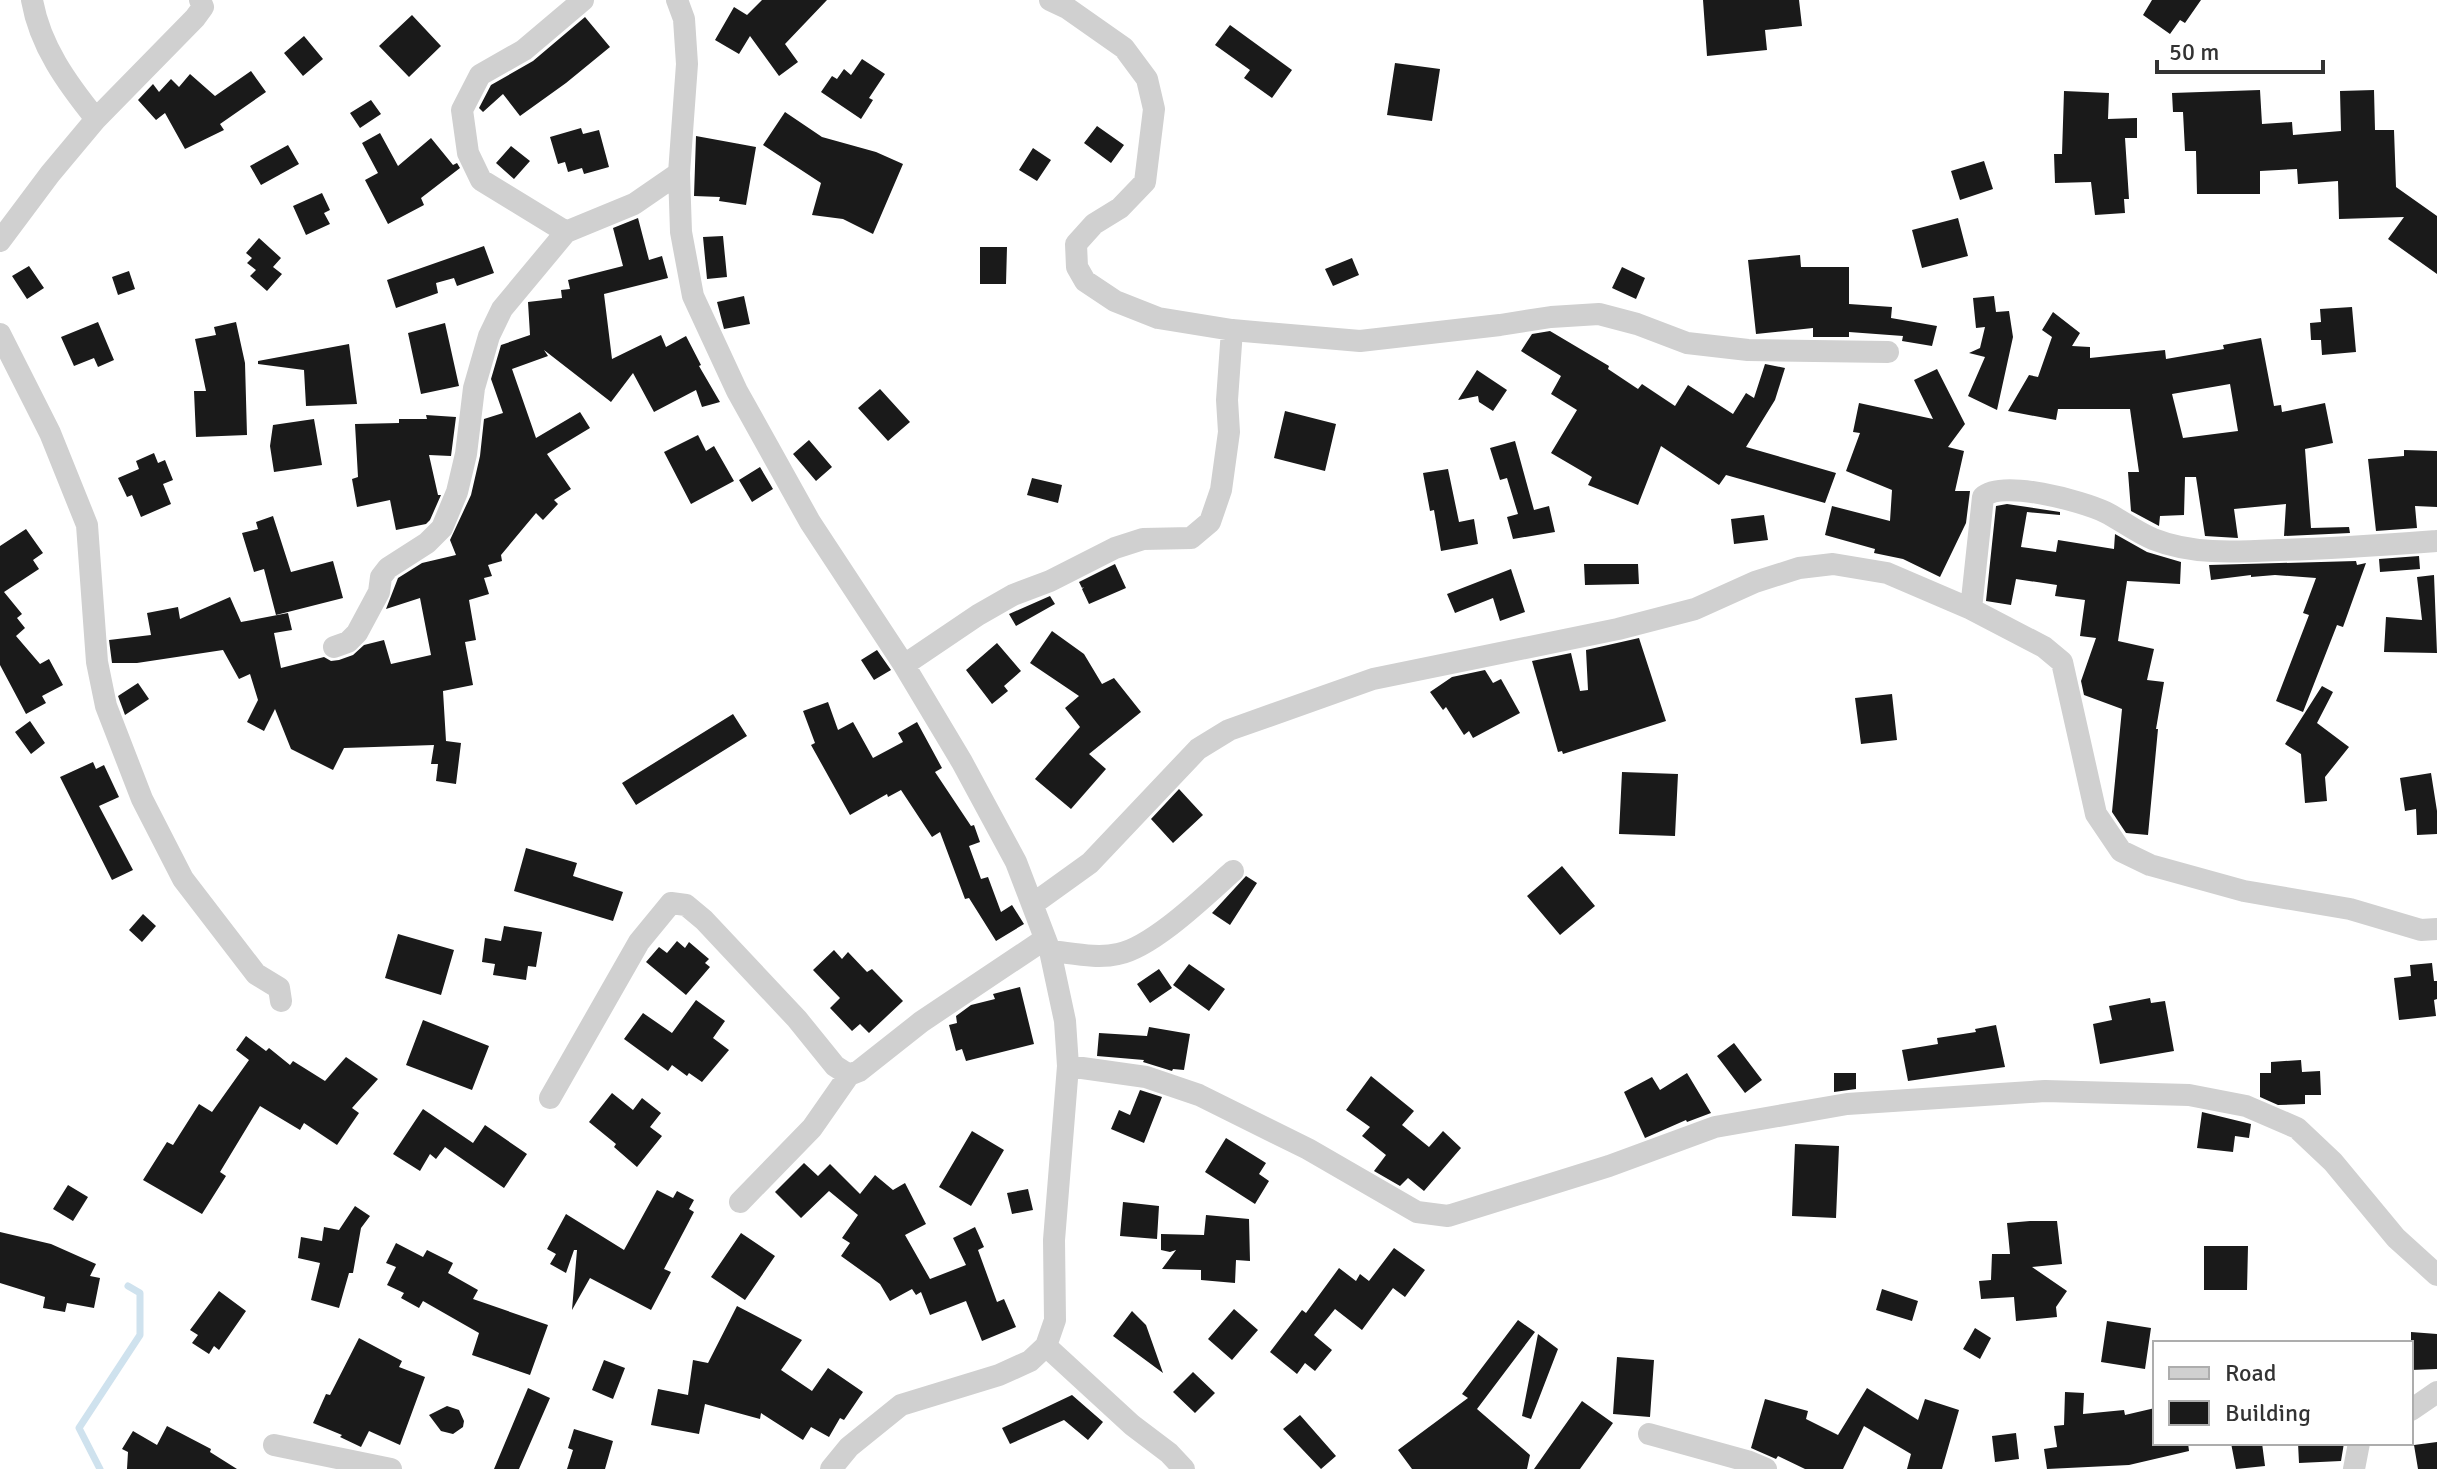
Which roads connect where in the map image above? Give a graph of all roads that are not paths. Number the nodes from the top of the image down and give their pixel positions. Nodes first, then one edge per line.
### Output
1 (32, 0) edge
2 (200, 0) edge
3 (583, 0) edge
4 (677, 0) edge
5 (1050, 0) edge
6 (96, 119) junction
7 (679, 173) junction
8 (566, 232) junction
9 (0, 241) edge
10 (1232, 330) junction
11 (0, 334) edge
12 (1888, 352) dead end
13 (2437, 541) edge
14 (1971, 609) junction
15 (334, 647) dead end
16 (904, 665) junction
17 (1233, 871) dead end
18 (1033, 904) junction
19 (2437, 929) edge
20 (1048, 945) junction
21 (281, 1001) dead end
22 (1068, 1066) junction
23 (849, 1075) junction
24 (550, 1098) dead end
25 (740, 1202) dead end
26 (2437, 1275) edge
27 (1046, 1346) junction
28 (2437, 1392) edge
29 (2413, 1409) edge
30 (1649, 1434) dead end
31 (274, 1445) dead end
32 (2359, 1445) edge
33 (391, 1469) edge
34 (831, 1469) edge
35 (1184, 1469) edge
36 (1766, 1469) edge
37 (2354, 1469) edge

1 - 6 street
2 - 6 street
3 - 8 street
4 - 7 street
5 - 10 street
6 - 9 street
7 - 8 street
7 - 16 street
8 - 15 street
10 - 12 street
10 - 16 street
11 - 21 street
13 - 14 street
14 - 18 street
14 - 19 street
16 - 18 street
17 - 20 street
18 - 20 street
20 - 22 street
20 - 23 street
22 - 26 street
22 - 27 street
23 - 24 street
23 - 25 street
27 - 34 street
27 - 35 street
28 - 29 street
30 - 36 street
31 - 33 street
32 - 37 street

